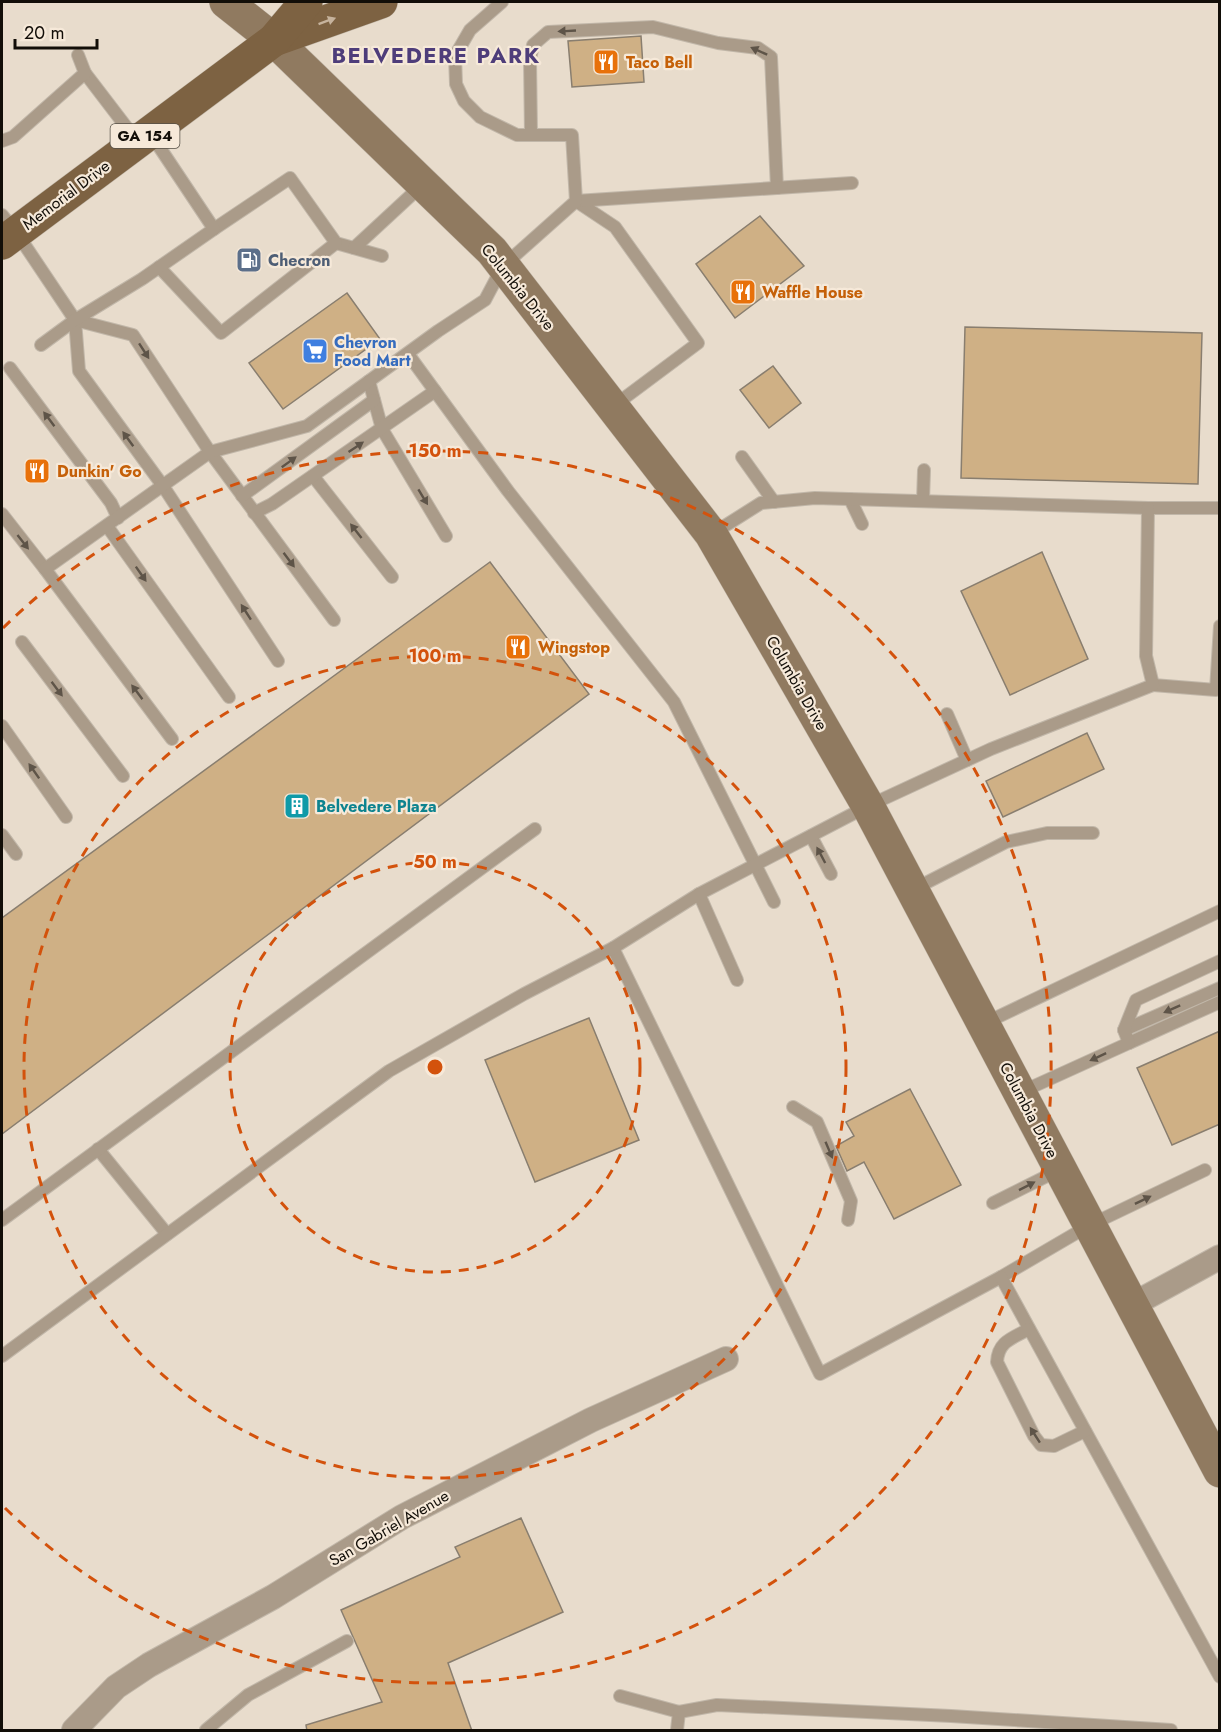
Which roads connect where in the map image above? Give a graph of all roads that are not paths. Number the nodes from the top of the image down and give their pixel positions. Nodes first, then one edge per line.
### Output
1 (226, 2) edge
2 (306, 2) edge
3 (381, 2) edge
4 (502, 2) edge
5 (274, 40) junction
6 (78, 55) dead end
7 (85, 73) junction
8 (531, 135) junction
9 (144, 137) junction
10 (2, 141) edge
11 (852, 183) dead end
12 (423, 184) junction
13 (777, 188) junction
14 (576, 201) junction
15 (214, 229) junction
16 (6, 230) edge
17 (336, 243) junction
18 (354, 248) junction
19 (382, 256) dead end
20 (503, 266) junction
21 (159, 267) junction
22 (75, 320) junction
23 (41, 345) dead end
24 (408, 354) junction
25 (10, 368) dead end
26 (369, 381) junction
27 (435, 391) junction
28 (374, 400) junction
29 (613, 407) junction
30 (382, 429) junction
31 (210, 452) junction
32 (742, 456) dead end
33 (924, 470) dead end
34 (313, 476) junction
35 (163, 486) junction
36 (242, 496) junction
37 (850, 499) junction
38 (922, 501) junction
39 (774, 502) junction
40 (1148, 508) junction
41 (1220, 508) edge
42 (254, 513) junction
43 (2, 514) edge
44 (118, 519) junction
45 (862, 524) dead end
46 (108, 526) junction
47 (711, 534) junction
48 (446, 536) dead end
49 (45, 569) junction
50 (392, 577) dead end
51 (334, 620) dead end
52 (1220, 626) edge
53 (22, 642) dead end
54 (278, 661) dead end
55 (1153, 685) junction
56 (1218, 690) edge
57 (229, 697) dead end
58 (946, 714) dead end
59 (2, 726) edge
60 (172, 739) dead end
61 (967, 760) junction
62 (123, 776) dead end
63 (868, 806) junction
64 (66, 817) dead end
65 (535, 829) dead end
66 (1093, 833) dead end
67 (2, 835) edge
68 (811, 836) junction
69 (16, 854) dead end
70 (756, 865) junction
71 (831, 874) dead end
72 (913, 890) junction
73 (699, 894) junction
74 (774, 902) dead end
75 (1220, 910) edge
76 (613, 948) junction
77 (1220, 961) edge
78 (737, 980) dead end
79 (1220, 988) edge
80 (1220, 1002) edge
81 (984, 1024) junction
82 (1124, 1030) junction
83 (1129, 1043) junction
84 (1020, 1093) junction
85 (793, 1107) dead end
86 (98, 1149) junction
87 (1061, 1169) junction
88 (1205, 1170) dead end
89 (993, 1203) dead end
90 (2, 1220) edge
91 (848, 1220) dead end
92 (1090, 1225) junction
93 (167, 1234) junction
94 (1220, 1257) edge
95 (1000, 1277) junction
96 (1132, 1305) junction
97 (1029, 1329) junction
98 (2, 1356) edge
99 (726, 1359) dead end
100 (1085, 1431) junction
101 (1220, 1472) edge
102 (347, 1641) dead end
103 (1220, 1677) edge
104 (620, 1696) dead end
105 (679, 1712) junction
106 (74, 1731) edge
107 (206, 1731) edge
108 (677, 1731) edge
109 (1171, 1731) edge

1 - 5 main road, Columbia Drive
2 - 5 main road, Memorial Drive / GA 154
5 -> 3 main road, Memorial Drive / GA 154
4 - 8 lane
5 - 9 main road, Memorial Drive / GA 154
5 - 12 main road, Columbia Drive
6 - 7 lane
7 - 9 lane
7 - 10 lane
13 -> 8 lane
8 - 14 lane
9 - 15 lane
9 - 16 main road, Memorial Drive / GA 154
11 - 13 lane
12 - 18 lane
12 - 20 main road, Columbia Drive
13 - 14 lane
14 - 20 lane
14 - 29 lane
15 - 17 lane
15 - 21 lane
16 - 22 lane
17 - 18 lane
17 - 21 lane
18 - 19 lane
20 - 24 lane
20 - 29 main road, Columbia Drive
21 - 22 lane
22 - 23 lane
22 -> 31 lane
35 -> 22 lane
24 - 26 lane
24 - 27 lane
44 -> 25 lane
26 - 28 lane
26 - 31 lane
27 - 30 lane
27 - 70 lane
28 - 30 lane
36 -> 28 lane
29 - 47 main road, Columbia Drive
34 -> 30 lane
30 -> 48 lane
31 - 35 lane
31 - 36 lane
32 - 39 lane
33 - 38 lane
34 - 42 lane
50 -> 34 lane
35 - 44 lane
54 -> 35 lane
36 - 42 lane
37 - 38 lane
37 - 39 lane
37 - 45 lane
38 - 40 lane
39 - 47 lane
40 - 41 lane
40 - 55 lane
42 -> 51 lane
43 -> 49 lane
44 - 46 lane
46 - 49 lane
46 -> 57 lane
47 - 63 main road, Columbia Drive
60 -> 49 lane
52 - 56 lane
53 -> 62 lane
55 - 56 lane
55 - 61 lane
58 - 61 lane
64 -> 59 lane
61 - 63 lane
63 - 68 lane
63 - 72 main road, Columbia Drive
65 - 86 lane
66 - 72 lane
67 - 69 lane
68 - 70 lane
71 -> 68 lane
70 - 73 lane
70 - 74 lane
72 - 81 main road, Columbia Drive
73 - 76 lane
73 - 78 lane
75 - 81 lane
76 - 93 lane
76 - 95 lane
77 - 82 lane
79 -> 82 lane
80 - 83 lane
81 - 84 main road, Columbia Drive
82 - 83 lane
83 -> 84 lane
84 - 87 main road, Columbia Drive
85 -> 91 lane
86 - 90 lane
86 - 93 lane
89 -> 87 lane
87 - 92 main road, Columbia Drive
92 -> 88 lane
92 - 95 lane
92 - 96 main road, Columbia Drive
93 - 98 lane
94 - 96 street
95 - 97 lane
96 - 101 main road, Columbia Drive
97 - 100 lane
100 -> 97 lane
99 - 106 street, San Gabriel Avenue
100 - 103 lane
102 - 107 lane
104 - 105 lane
105 - 108 lane
105 - 109 lane

